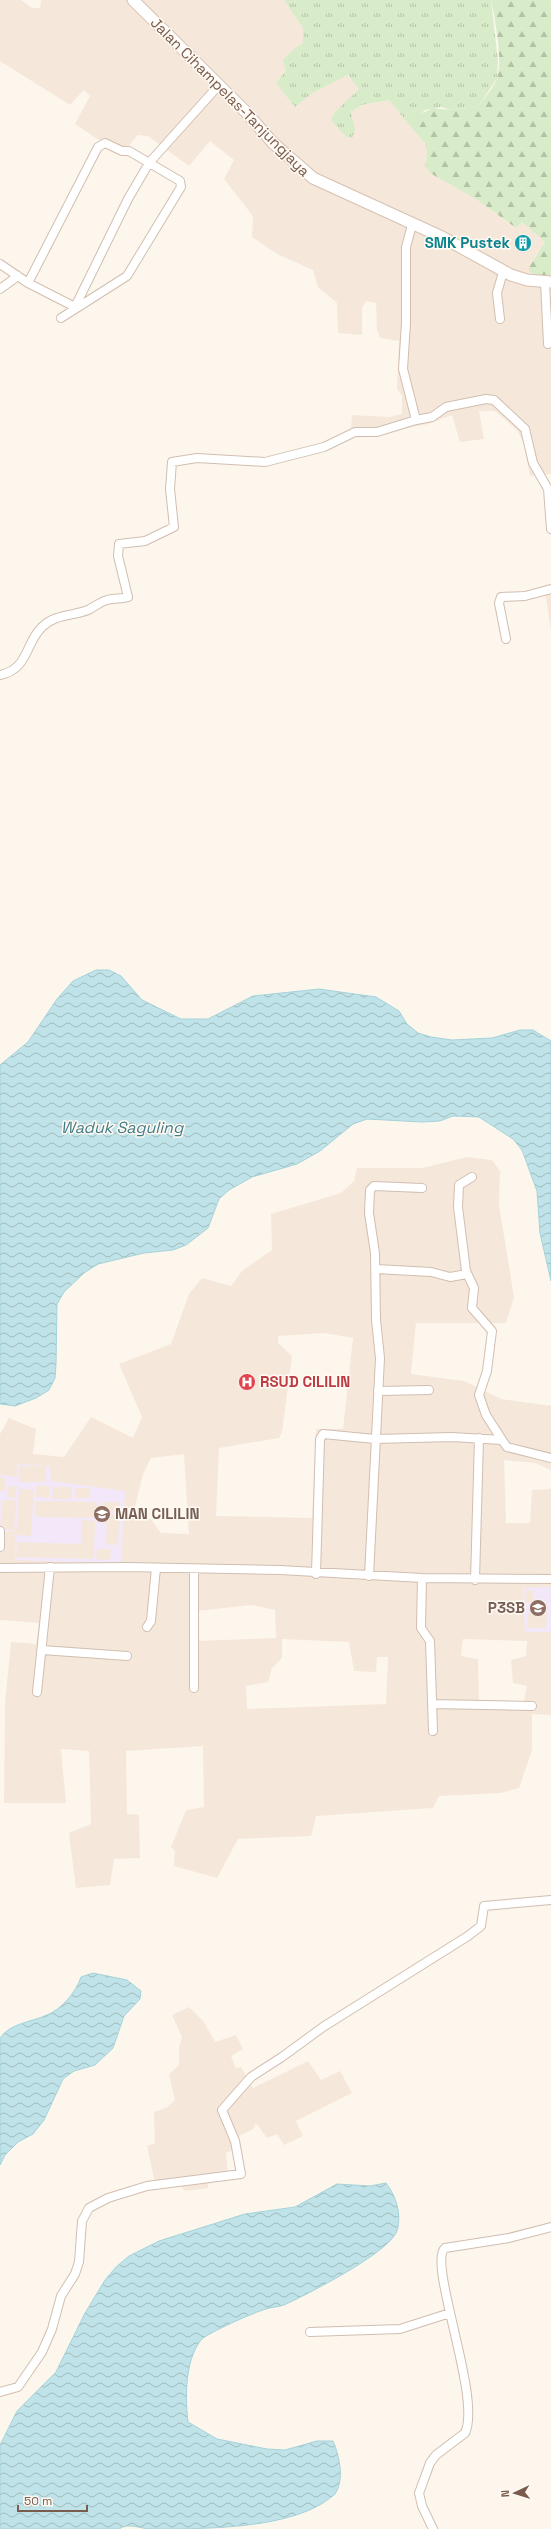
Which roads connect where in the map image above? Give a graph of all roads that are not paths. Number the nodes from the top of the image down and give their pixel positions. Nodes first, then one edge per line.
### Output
1 (133, 0) edge
2 (219, 85) junction
3 (149, 163) junction
4 (412, 225) junction
5 (0, 264) edge
6 (503, 272) junction
7 (18, 276) junction
8 (548, 282) edge
9 (28, 283) junction
10 (0, 289) edge
11 (75, 307) junction
12 (61, 318) dead end
13 (500, 320) dead end
14 (548, 344) dead end
15 (416, 420) junction
16 (551, 528) edge
17 (551, 589) edge
18 (506, 639) dead end
19 (0, 675) edge
20 (472, 1177) dead end
21 (422, 1188) dead end
22 (376, 1268) junction
23 (467, 1274) junction
24 (428, 1390) dead end
25 (378, 1391) junction
26 (479, 1438) junction
27 (375, 1439) junction
28 (502, 1440) junction
29 (551, 1458) edge
30 (0, 1530) edge
31 (0, 1547) edge
32 (50, 1567) junction
33 (0, 1568) edge
34 (156, 1568) junction
35 (194, 1569) junction
36 (316, 1574) junction
37 (369, 1576) junction
38 (422, 1578) junction
39 (551, 1579) edge
40 (475, 1580) junction
41 (147, 1627) dead end
42 (42, 1650) junction
43 (127, 1656) dead end
44 (194, 1688) dead end
45 (37, 1692) dead end
46 (432, 1704) junction
47 (532, 1706) dead end
48 (433, 1731) dead end
49 (551, 1900) edge
50 (551, 2227) edge
51 (450, 2313) junction
52 (310, 2332) dead end
53 (0, 2392) edge
54 (434, 2529) edge

1 - 2 main road, Jalan Cihampelas-Tanjungjaya
2 - 3 street
2 - 4 main road, Jalan Cihampelas-Tanjungjaya
3 - 9 street
3 - 11 street
3 - 11 street
4 - 6 main road, Jalan Cihampelas-Tanjungjaya
4 - 15 street
5 - 7 street
6 - 8 main road, Jalan Cihampelas-Tanjungjaya
6 - 13 street
7 - 9 street
7 - 10 street
8 - 14 street
9 - 11 street
11 - 12 street
15 - 16 street
15 - 19 street
17 - 18 street
20 - 23 street
21 - 22 street
22 - 23 street
22 - 25 street
23 - 28 street
24 - 25 street
25 - 27 street
26 - 27 street
26 - 28 street
26 - 40 street
27 - 36 street
27 - 37 street
28 - 29 street
30 - 31 street
32 - 33 street
32 - 34 street
32 - 42 street
34 - 35 street
34 - 41 street
35 - 36 street
35 - 44 street
36 - 37 street
37 - 38 street
38 - 40 street
38 - 46 street
39 - 40 street
42 - 43 street
42 - 45 street
46 - 47 street
46 - 48 street
49 - 53 street
50 - 51 street
51 - 52 street
51 - 54 street

